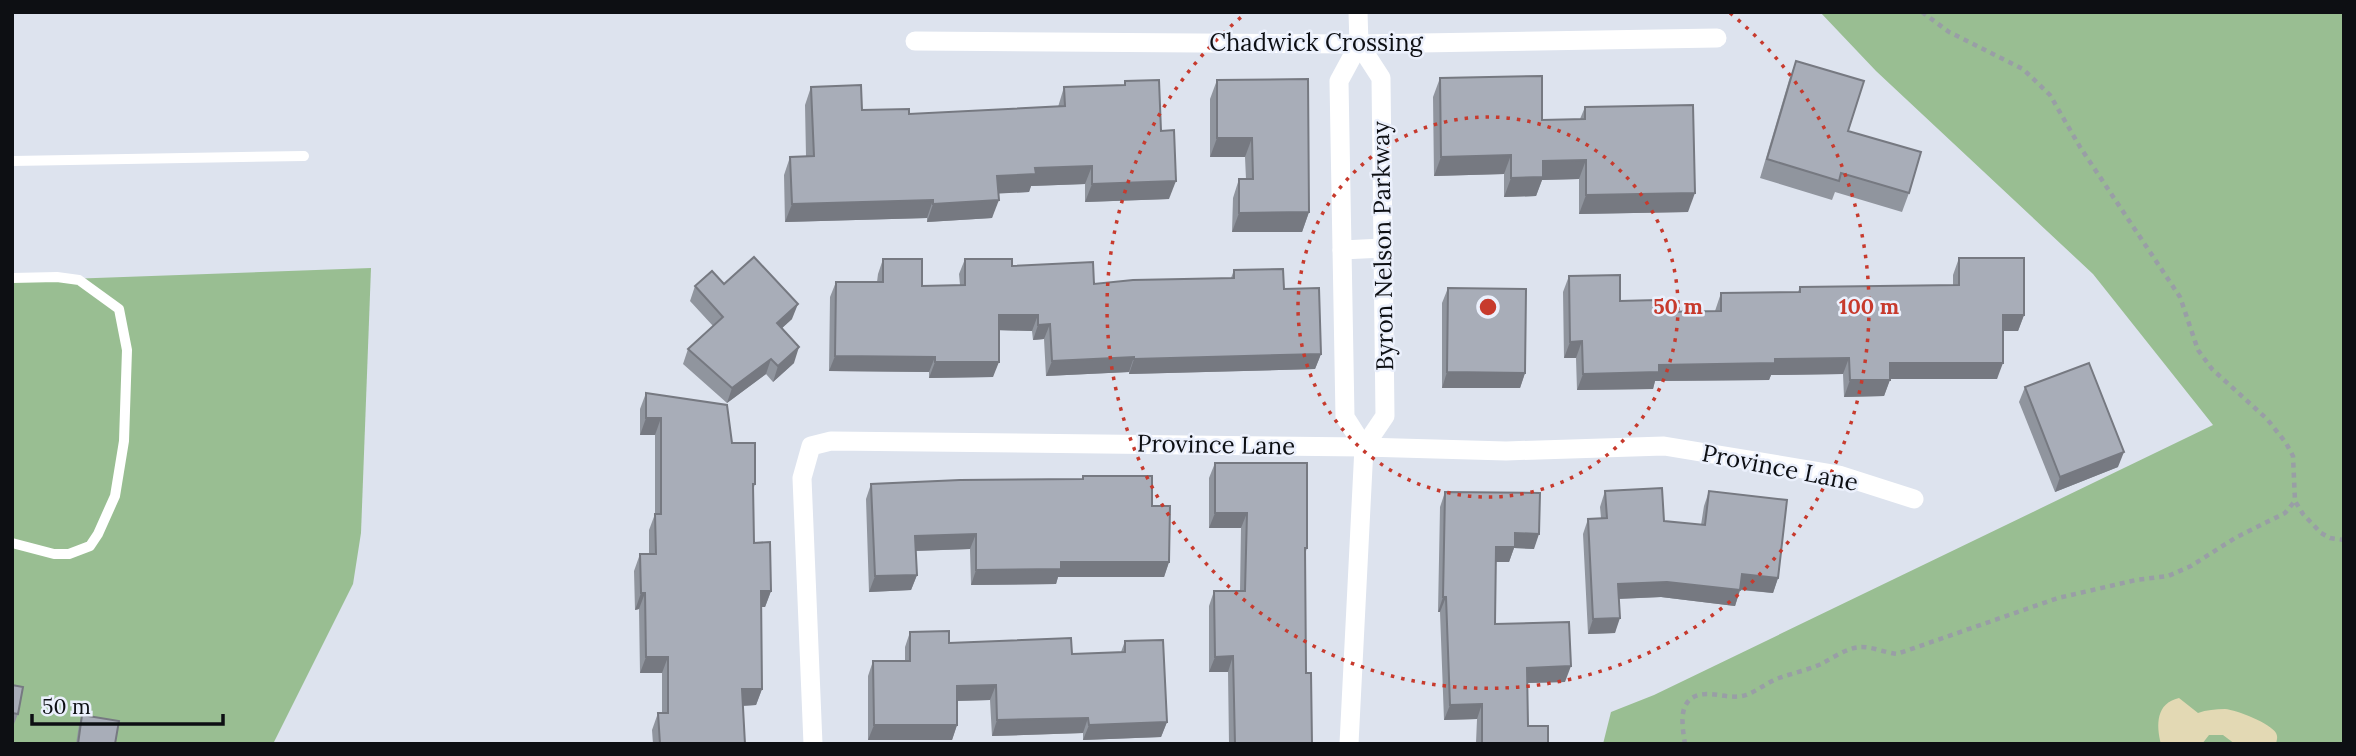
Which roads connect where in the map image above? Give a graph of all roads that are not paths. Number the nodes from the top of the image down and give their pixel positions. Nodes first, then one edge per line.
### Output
1 (1358, 12) edge
2 (1717, 38) dead end
3 (915, 41) dead end
4 (1359, 44) junction
5 (304, 156) dead end
6 (12, 162) edge
7 (1383, 247) junction
8 (1342, 250) junction
9 (12, 278) edge
10 (1364, 447) junction
11 (1914, 499) dead end
12 (12, 543) edge
13 (813, 744) edge
14 (1349, 744) edge

1 - 4 street
2 - 4 street, Chadwick Crossing
3 - 4 street, Chadwick Crossing
4 - 7 street, Byron Nelson Parkway
4 - 8 street, Byron Nelson Parkway
5 - 6 lane
7 - 8 street
7 - 10 street, Byron Nelson Parkway
8 - 10 street, Byron Nelson Parkway
9 - 12 lane
10 - 11 street, Province Lane
10 - 13 street, Province Lane
10 - 14 street

